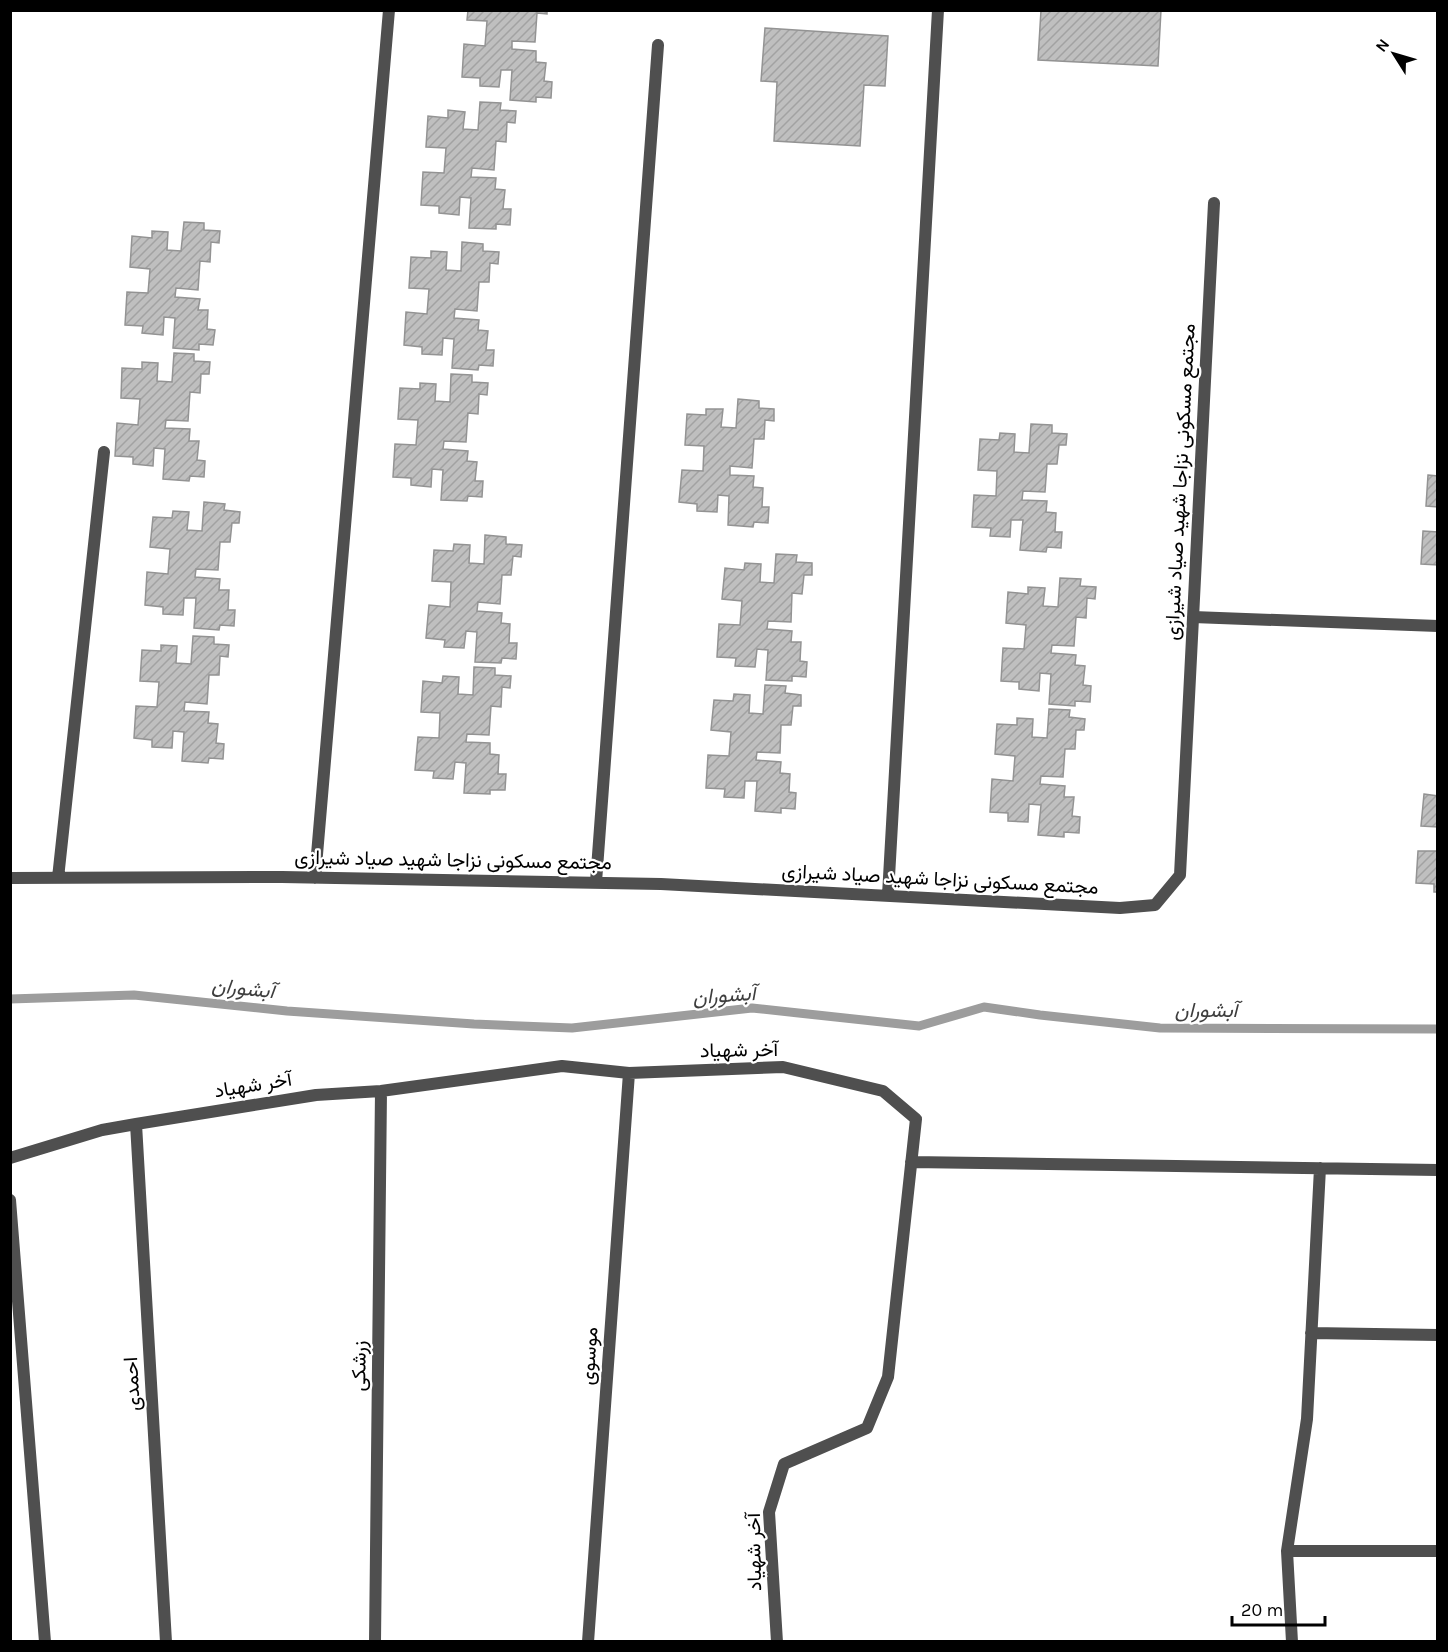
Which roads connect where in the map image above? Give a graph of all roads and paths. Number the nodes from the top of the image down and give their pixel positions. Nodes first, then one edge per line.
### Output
1 (389, 10) edge
2 (938, 10) edge
3 (658, 45) dead end
4 (1214, 203) dead end
5 (104, 452) dead end
6 (1193, 617) junction
7 (1437, 627) edge
8 (10, 878) edge
9 (58, 878) junction
10 (315, 878) junction
11 (596, 882) junction
12 (888, 896) junction
13 (629, 1073) junction
14 (381, 1091) junction
15 (136, 1124) junction
16 (10, 1158) edge
17 (911, 1162) junction
18 (1320, 1168) junction
19 (1437, 1170) edge
20 (10, 1200) edge
21 (1311, 1333) junction
22 (1437, 1335) edge
23 (1287, 1551) junction
24 (1437, 1551) edge
25 (45, 1641) edge
26 (166, 1641) edge
27 (375, 1641) edge
28 (588, 1641) edge
29 (777, 1641) edge
30 (1292, 1641) edge

1 - 10 street
2 - 12 street
3 - 11 street
4 - 6 street, مجتمع مسکونی نزاجا شهید صیاد شیرازی
5 - 9 street
6 - 7 street
6 - 12 street, مجتمع مسکونی نزاجا شهید صیاد شیرازی
8 - 9 street, مجتمع مسکونی نزاجا شهید صیاد شیرازی
9 - 10 street, مجتمع مسکونی نزاجا شهید صیاد شیرازی
10 - 11 street, مجتمع مسکونی نزاجا شهید صیاد شیرازی
11 - 12 street, مجتمع مسکونی نزاجا شهید صیاد شیرازی
13 - 14 street, آخر شهیاد
13 - 17 street, آخر شهیاد
13 - 28 street, موسوی
14 - 15 street, آخر شهیاد
14 - 27 street, زرشکی
15 - 16 street, آخر شهیاد
15 - 26 street, احمدی
17 - 18 street
17 - 29 street, آخر شهیاد
18 - 19 street
18 - 21 street
20 - 25 street
21 - 22 street
21 - 23 street
23 - 24 street
23 - 30 street

